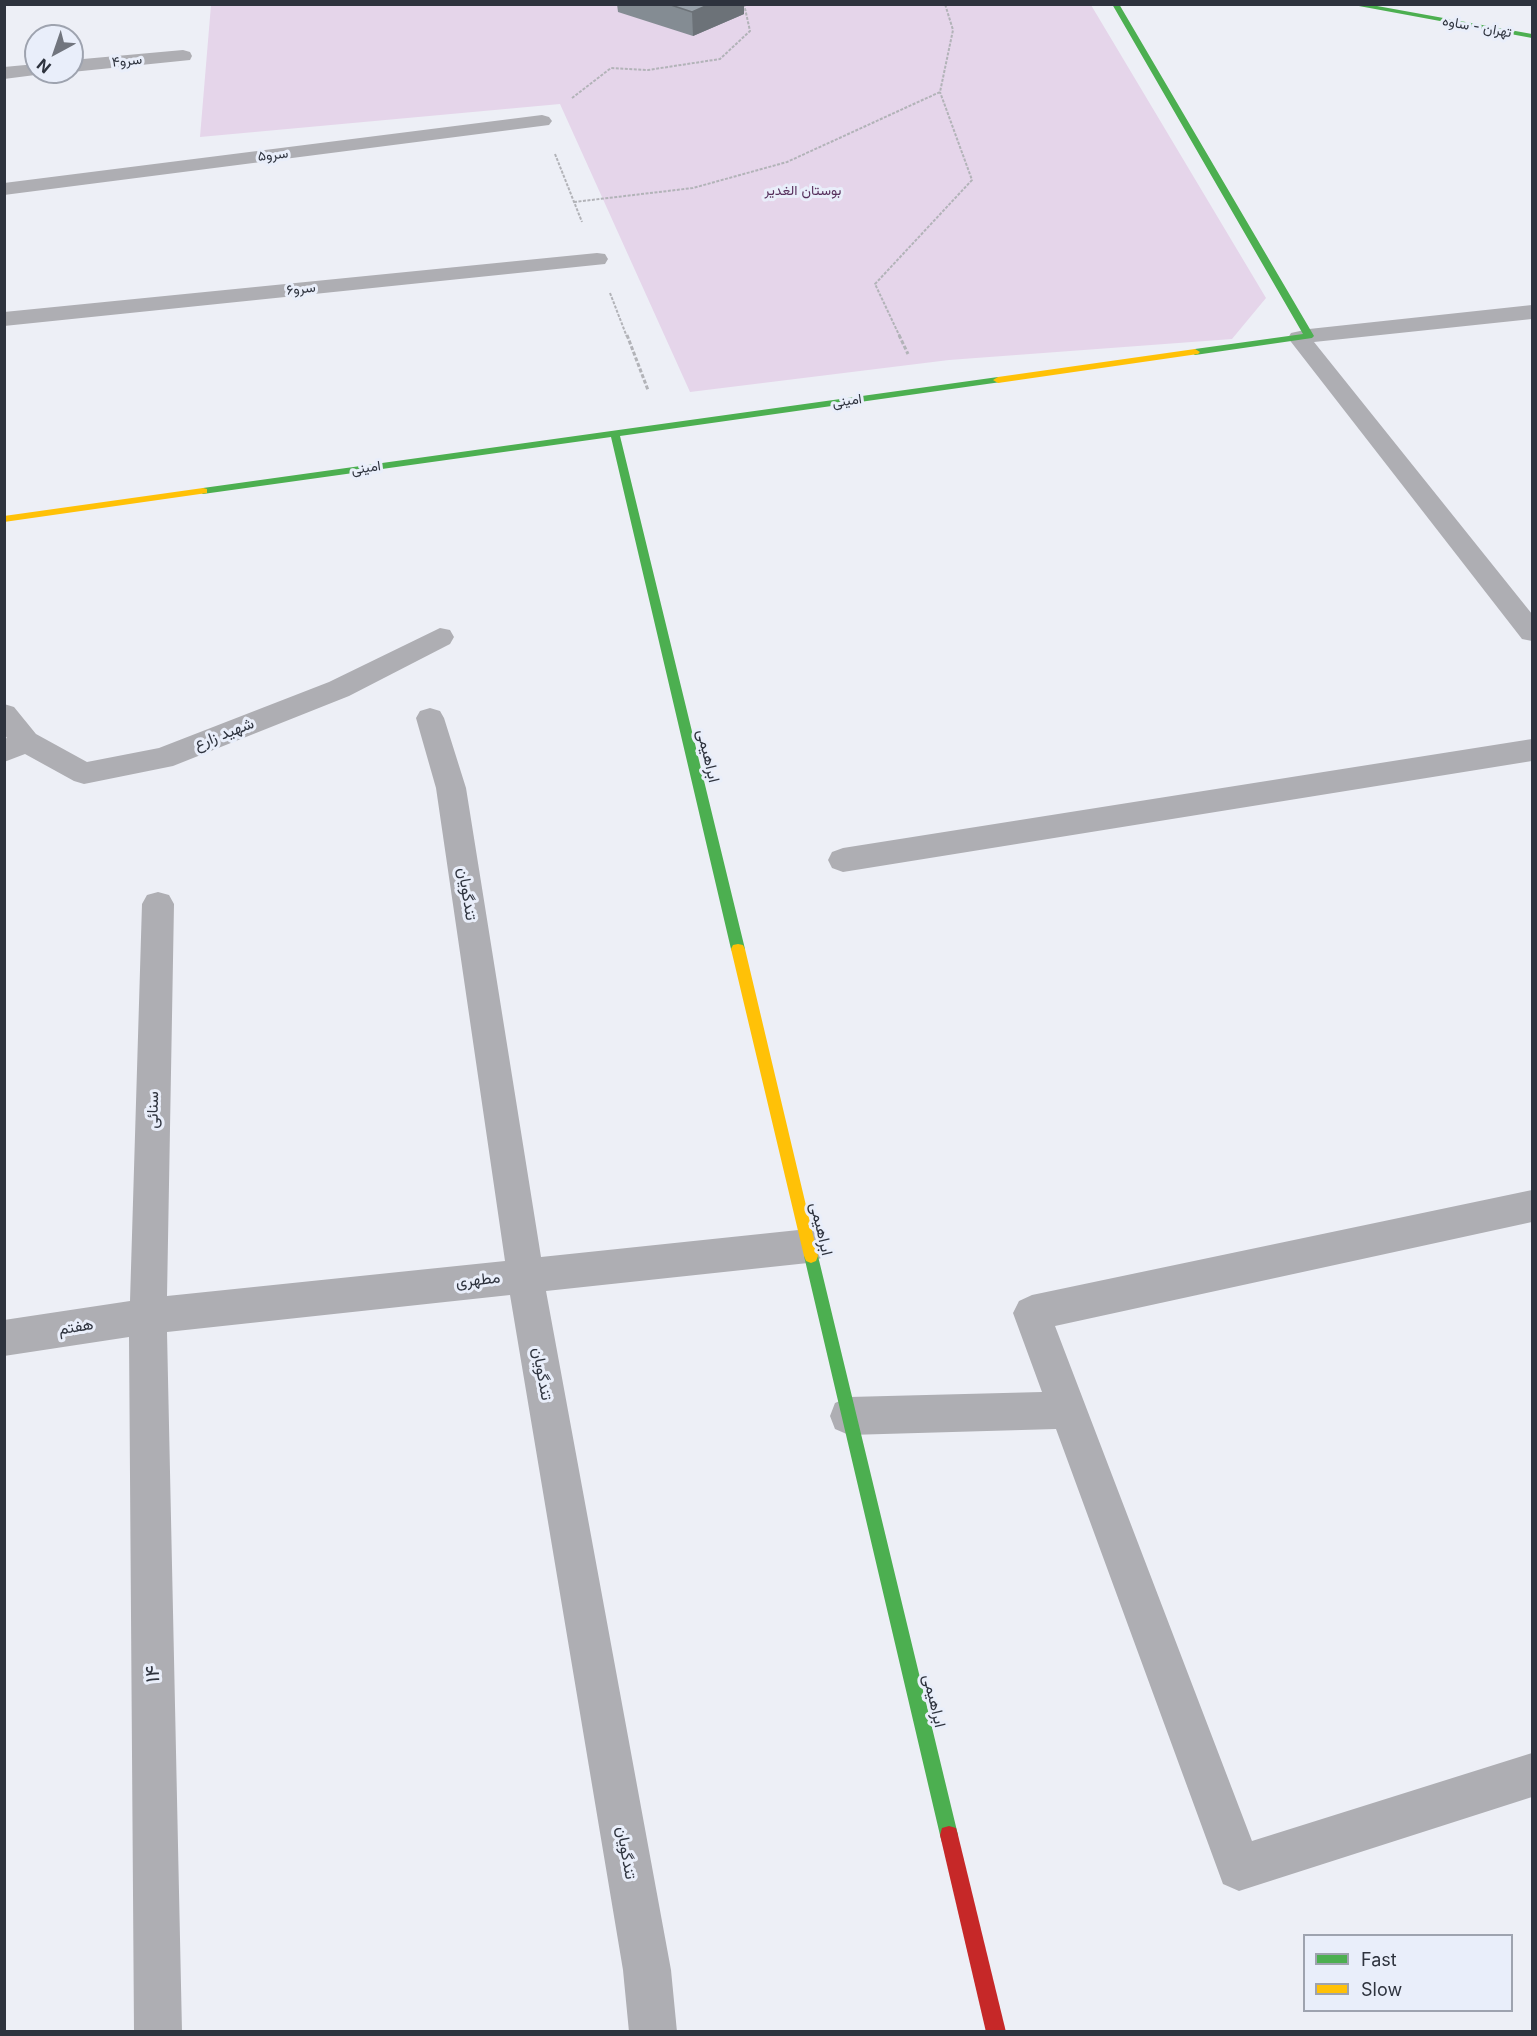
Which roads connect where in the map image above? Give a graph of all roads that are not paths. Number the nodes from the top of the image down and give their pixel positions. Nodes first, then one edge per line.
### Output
1 (1115, 4) edge
2 (1351, 4) edge
3 (1533, 36) edge
4 (183, 56) dead end
5 (84, 65) edge
6 (24, 71) edge
7 (4, 73) edge
8 (542, 121) road end
9 (4, 189) edge
10 (597, 258) dead end
11 (1533, 312) edge
12 (4, 319) edge
13 (1304, 337) junction
14 (615, 434) junction
15 (4, 519) edge
16 (1533, 632) edge
17 (440, 637) dead end
18 (4, 714) edge
19 (430, 717) dead end
20 (15, 746) edge
21 (1533, 750) edge
22 (843, 860) dead end
23 (158, 904) dead end
24 (1533, 1206) edge
25 (808, 1246) junction
26 (525, 1275) junction
27 (148, 1316) junction
28 (4, 1338) edge
29 (1069, 1410) junction
30 (849, 1416) junction
31 (1533, 1775) edge
32 (158, 2031) edge
33 (653, 2031) edge
34 (996, 2031) edge

1 - 13 main road
2 - 3 main road, تهران - ساوه
4 - 5 street, سرو۴
6 - 7 street
8 - 9 street, سرو۵
10 - 12 street, سرو۶
11 - 13 street
13 - 14 main road, امینی
13 - 16 street
14 - 15 main road, امینی
14 - 25 main road, ابراهیمی
17 - 20 street, شهید زارع
18 - 20 street
19 - 26 street, تندگویان
21 - 22 street
23 - 27 street, سنائی
24 - 29 street
25 - 26 street, مطهری
25 - 30 main road, ابراهیمی
26 - 27 street, مطهری
26 - 33 street, تندگویان
27 - 28 street, هفتم
27 - 32 street, ۱۴
29 - 30 street
29 - 31 street
30 - 34 main road, ابراهیمی

